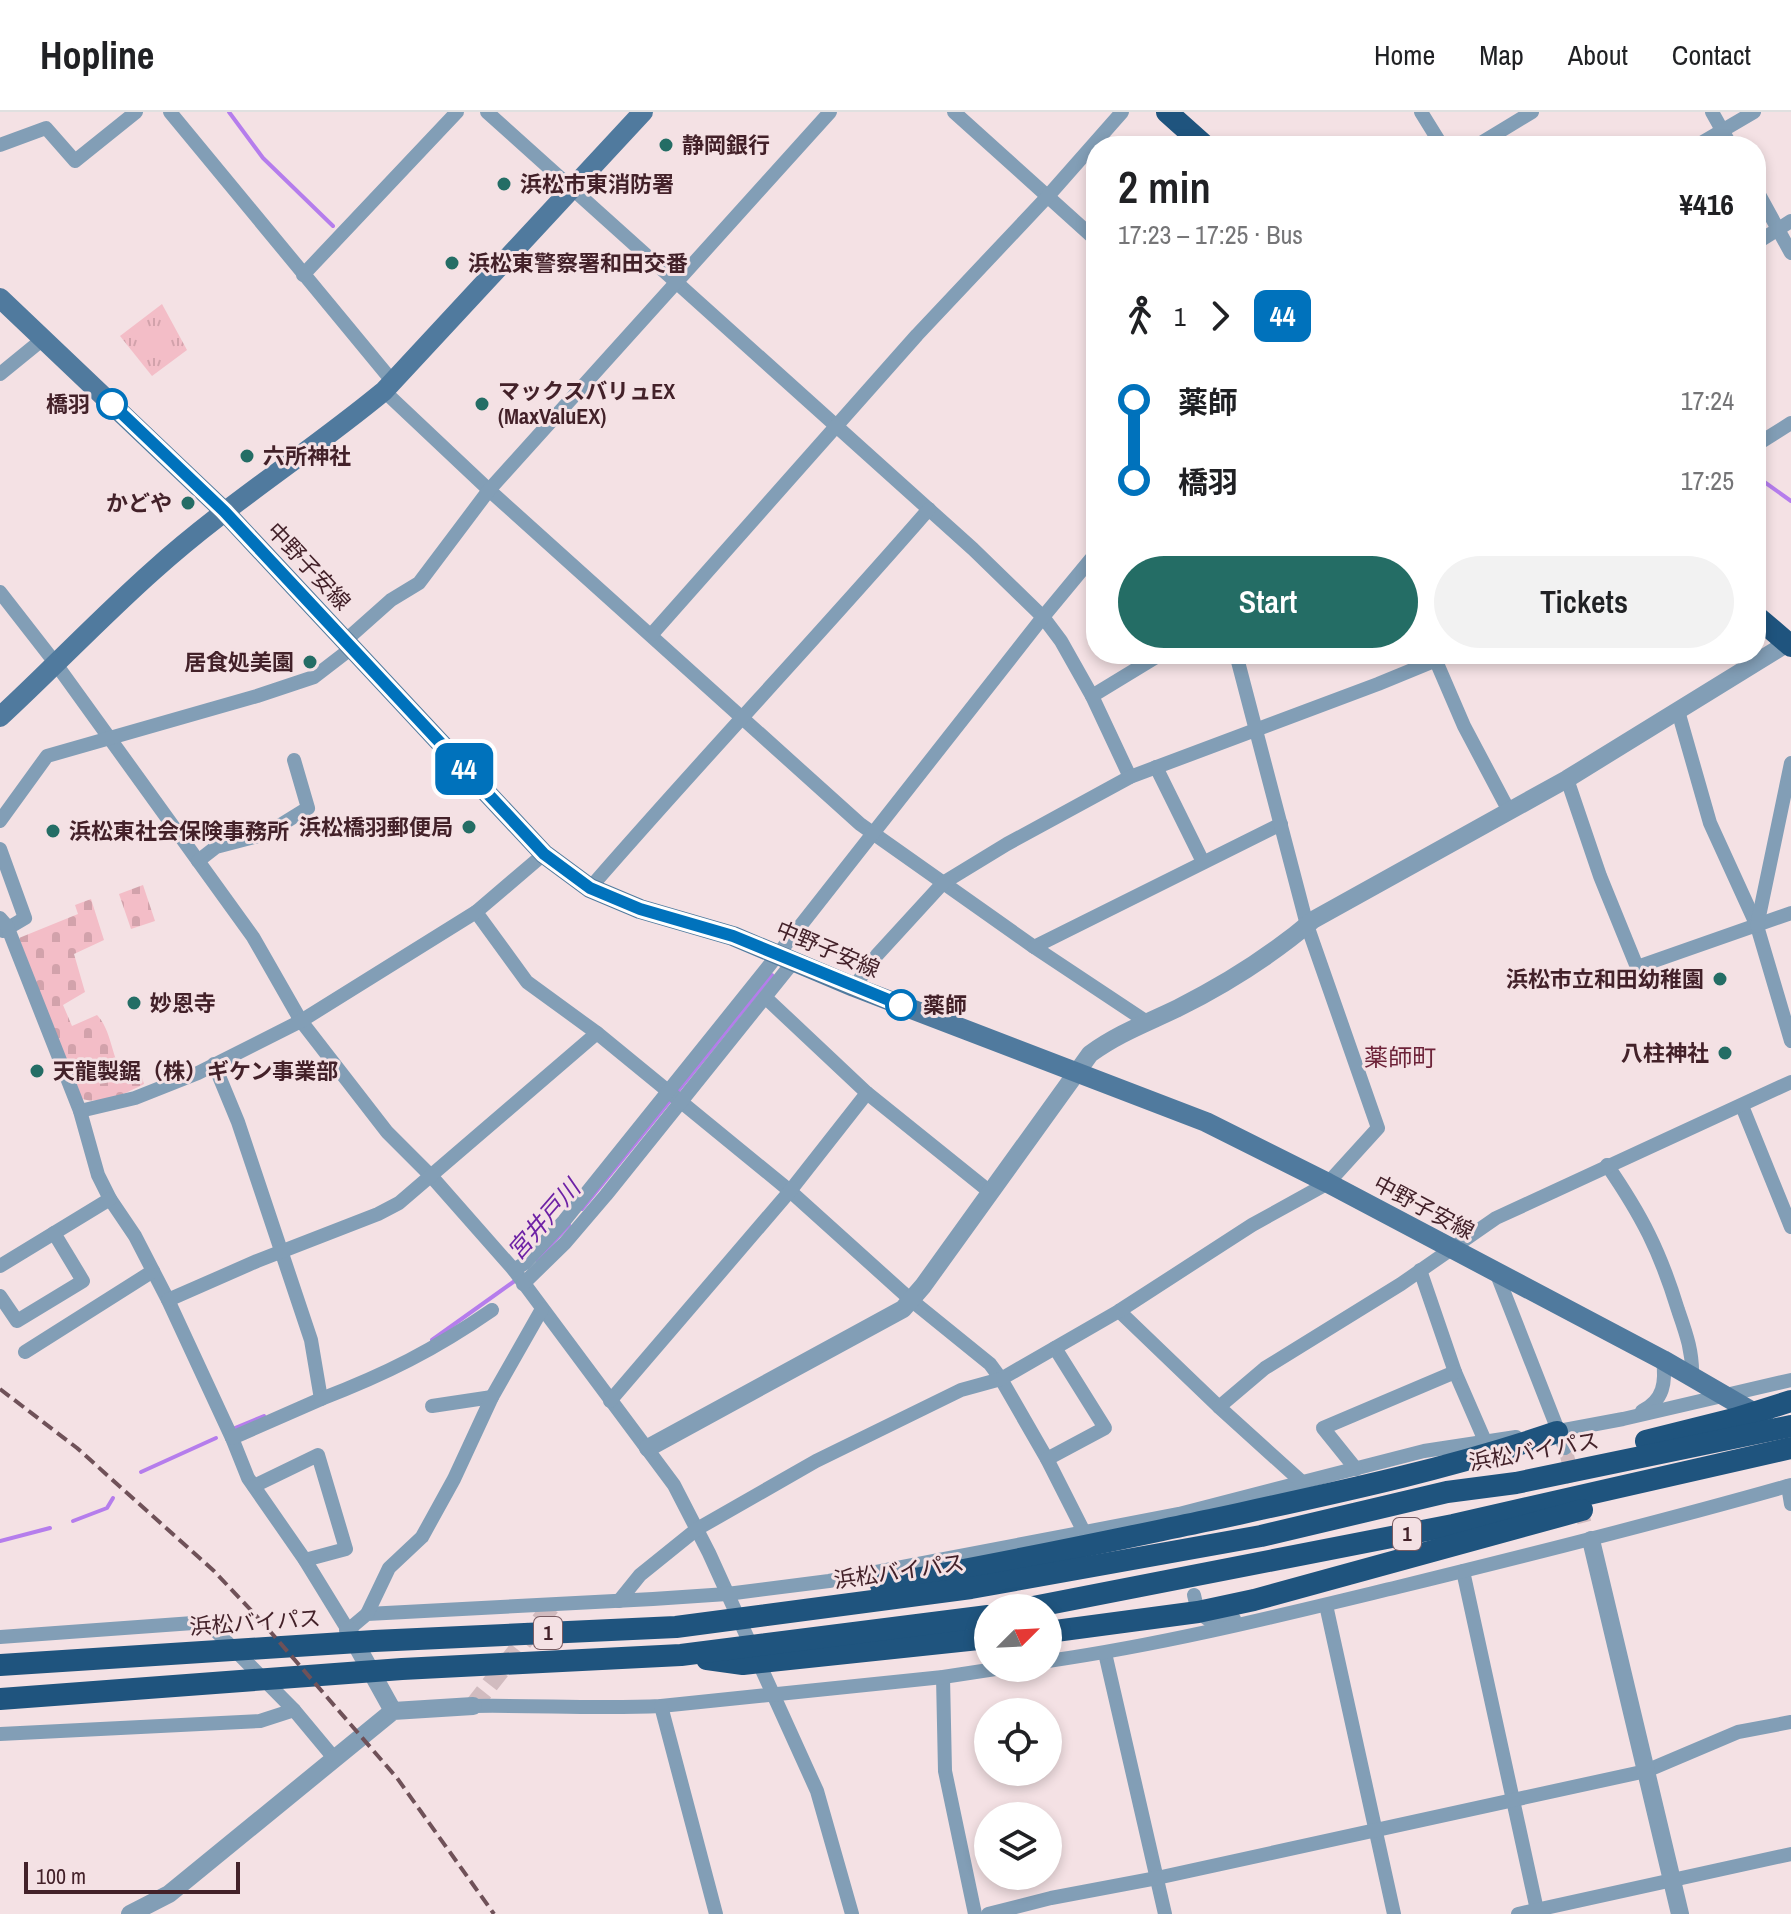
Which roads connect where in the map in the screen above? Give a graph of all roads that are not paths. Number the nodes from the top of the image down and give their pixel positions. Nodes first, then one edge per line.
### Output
1 (136, 112) edge
2 (170, 112) edge
3 (457, 112) edge
4 (487, 112) edge
5 (643, 112) edge
6 (830, 112) edge
7 (954, 112) edge
8 (1122, 112) edge
9 (1167, 112) edge
10 (1421, 112) edge
11 (1532, 112) edge
12 (1712, 112) edge
13 (1754, 112) edge
14 (1722, 130) junction
15 (1101, 136) edge
16 (1194, 136) edge
17 (1436, 136) edge
18 (1492, 136) edge
19 (1712, 136) edge
20 (1725, 136) edge
21 (0, 145) edge
22 (1086, 153) edge
23 (573, 190) junction
24 (1048, 196) junction
25 (1766, 201) edge
26 (1785, 225) edge
27 (1086, 231) edge
28 (1766, 237) edge
29 (1791, 253) edge
30 (303, 275) junction
31 (677, 283) junction
32 (0, 298) edge
33 (43, 339) junction
34 (0, 374) edge
35 (389, 386) junction
36 (1791, 423) edge
37 (836, 426) junction
38 (1766, 439) edge
39 (489, 490) junction
40 (929, 509) junction
41 (224, 511) junction
42 (1086, 565) edge
43 (0, 592) edge
44 (1043, 617) junction
45 (1766, 624) edge
46 (652, 634) junction
47 (1790, 643) edge
48 (349, 644) junction
49 (1766, 658) edge
50 (56, 664) junction
51 (1145, 664) edge
52 (1239, 664) edge
53 (1417, 664) edge
54 (1437, 664) edge
55 (1755, 664) edge
56 (1092, 696) junction
57 (1678, 711) junction
58 (742, 716) junction
59 (0, 717) edge
60 (1257, 729) junction
61 (109, 739) junction
62 (294, 760) dead end
63 (1791, 763) edge
64 (1156, 767) junction
65 (1130, 777) junction
66 (1567, 779) junction
67 (1509, 811) junction
68 (0, 821) edge
69 (1281, 824) junction
70 (872, 833) junction
71 (0, 849) edge
72 (544, 854) junction
73 (198, 861) junction
74 (1203, 862) junction
75 (943, 883) junction
76 (590, 888) junction
77 (476, 912) junction
78 (1791, 913) edge
79 (1307, 925) junction
80 (2, 926) edge
81 (1757, 926) junction
82 (1034, 947) junction
83 (787, 957) junction
84 (854, 987) junction
85 (766, 998) junction
86 (301, 1021) junction
87 (1147, 1022) junction
88 (597, 1033) junction
89 (1791, 1041) edge
90 (214, 1064) junction
91 (1077, 1074) junction
92 (1791, 1082) edge
93 (666, 1092) junction
94 (867, 1093) junction
95 (680, 1103) junction
96 (1742, 1106) junction
97 (80, 1111) junction
98 (1607, 1165) junction
99 (432, 1177) junction
100 (1328, 1183) junction
101 (790, 1191) junction
102 (990, 1192) junction
103 (110, 1199) junction
104 (1791, 1227) edge
105 (54, 1233) junction
106 (1450, 1248) junction
107 (280, 1252) junction
108 (0, 1266) edge
109 (1420, 1270) junction
110 (153, 1271) junction
111 (1496, 1272) junction
112 (519, 1277) junction
113 (0, 1296) edge
114 (168, 1300) junction
115 (911, 1300) junction
116 (542, 1309) junction
117 (492, 1310) dead end
118 (1119, 1311) junction
119 (1055, 1348) junction
120 (25, 1352) dead end
121 (1663, 1360) junction
122 (1455, 1372) junction
123 (1692, 1377) junction
124 (1001, 1379) junction
125 (1791, 1380) edge
126 (320, 1395) junction
127 (1724, 1396) junction
128 (492, 1397) junction
129 (610, 1401) junction
130 (1791, 1401) edge
131 (432, 1406) dead end
132 (1219, 1407) junction
133 (1623, 1419) junction
134 (1791, 1426) edge
135 (232, 1438) junction
136 (1561, 1440) junction
137 (1485, 1441) junction
138 (1789, 1444) edge
139 (648, 1448) junction
140 (1047, 1459) junction
141 (1728, 1462) junction
142 (1356, 1469) junction
143 (1303, 1483) junction
144 (254, 1486) junction
145 (1790, 1486) edge
146 (1447, 1492) junction
147 (1791, 1504) edge
148 (697, 1529) junction
149 (1084, 1532) junction
150 (1588, 1532) junction
151 (305, 1560) junction
152 (1463, 1571) junction
153 (619, 1601) junction
154 (1062, 1601) edge
155 (1196, 1604) junction
156 (1326, 1605) junction
157 (722, 1609) junction
158 (765, 1610) junction
159 (367, 1614) junction
160 (1279, 1616) junction
161 (974, 1618) edge
162 (1062, 1629) edge
163 (348, 1630) junction
164 (0, 1637) edge
165 (974, 1639) edge
166 (1133, 1647) junction
167 (782, 1650) junction
168 (1105, 1653) junction
169 (1062, 1659) edge
170 (0, 1665) edge
171 (974, 1672) edge
172 (943, 1677) junction
173 (775, 1694) junction
174 (0, 1699) edge
175 (473, 1706) joint
176 (661, 1706) junction
177 (294, 1710) junction
178 (393, 1711) junction
179 (1791, 1722) edge
180 (0, 1734) edge
181 (334, 1758) junction
182 (1646, 1771) junction
183 (1513, 1800) junction
184 (1376, 1830) junction
185 (1791, 1854) edge
186 (1157, 1878) junction
187 (1673, 1881) junction
188 (1537, 1910) junction
189 (136, 1913) edge
190 (716, 1914) edge
191 (852, 1914) edge
192 (975, 1914) edge
193 (988, 1914) edge
194 (1165, 1914) edge
195 (1394, 1914) edge
196 (1518, 1914) edge
197 (1680, 1914) edge

1 - 21 street
2 - 30 street
3 - 30 street
4 - 23 street
5 - 23 main road
6 - 31 street
7 - 24 street
8 - 15 street
9 - 16 highway
10 - 17 street
11 - 18 street
12 - 14 street
13 - 14 street
14 - 19 street
14 - 20 street
22 - 24 street
23 - 31 street
23 - 35 main road
24 - 27 street
24 - 37 street
25 - 26 street
26 - 28 street
26 - 29 street
30 - 35 street
31 - 37 street
31 - 39 street
32 - 33 main road, 中野子安線
33 - 34 street
33 - 41 main road, 中野子安線
35 - 39 street
35 - 41 main road
36 - 38 street
37 - 40 street
37 - 46 street
39 - 46 street
39 - 48 street
40 - 44 street
40 - 58 street
41 - 48 main road, 中野子安線
41 - 50 main road
42 - 44 street
43 - 50 street
44 - 56 street
44 - 70 street
45 - 47 highway
46 - 58 street
47 - 49 street
48 - 61 street
48 - 72 main road, 中野子安線
50 - 59 main road
50 - 61 street
51 - 56 street
52 - 60 street
53 - 60 street
54 - 67 street
55 - 57 street
56 - 65 street
57 - 66 street
57 - 81 street
58 - 70 street
58 - 76 street
60 - 64 street
60 - 69 street
61 - 68 street
61 - 73 street
62 - 73 street
63 - 81 street
64 - 65 street
64 - 74 street
65 - 75 street
66 - 67 street
66 - 81 street
67 - 79 street
69 - 74 street
69 - 79 street
70 - 75 street
70 - 83 street
71 - 80 street
72 - 76 main road, 中野子安線
72 - 77 street
73 - 86 street
74 - 82 street
75 - 82 street
75 - 84 street
76 - 83 main road, 中野子安線
77 - 86 street
77 - 88 street
78 - 81 street
79 - 87 street
79 - 100 street
80 - 97 street
81 - 89 street
82 - 87 street
83 - 84 main road, 中野子安線
83 - 85 street
83 - 93 street
84 - 91 main road, 中野子安線
85 - 94 street
85 - 95 street
86 - 90 street
86 - 99 street
87 - 91 street
88 - 93 street
88 - 99 street
90 - 97 street
90 - 107 street
91 - 100 main road, 中野子安線
91 - 102 street
92 - 96 street
93 - 95 street
93 - 112 street
94 - 101 street
94 - 102 street
95 - 101 street
95 - 112 street
96 - 98 street
96 - 104 street
97 - 103 street
98 - 106 street
98 - 123 street
99 - 107 street
99 - 112 street
100 - 106 main road, 中野子安線
100 - 118 street
101 - 115 street
101 - 129 street
102 - 115 street
103 - 105 street
103 - 110 street
105 - 108 street
105 - 113 street
106 - 109 street
106 - 111 main road, 中野子安線
107 - 114 street
107 - 126 street
109 - 122 street
109 - 132 street
110 - 114 street
110 - 120 street
111 - 121 main road, 中野子安線
111 - 136 street
112 - 116 street
114 - 135 street
115 - 124 street
115 - 139 street
116 - 128 street
116 - 129 street
117 - 126 street
118 - 119 street
118 - 132 street
119 - 124 street
119 - 140 street
121 - 123 main road, 中野子安線
121 - 133 street
122 - 137 street
122 - 142 street
123 - 127 main road, 中野子安線
124 - 140 street
124 - 148 street
125 - 127 street
126 - 135 street
127 - 133 street
127 - 138 main road, 中野子安線
128 - 131 street
128 - 159 street
129 - 139 street
130 - 146 highway, 1
132 - 143 street
133 - 136 street
134 - 146 highway, 浜松バイパス / 1
135 - 144 street
136 - 137 street
136 - 158 highway
137 - 142 street
138 - 141 highway, 1
139 - 148 street
140 - 149 street
141 - 154 highway, 1
141 - 155 highway, 1
142 - 143 street
143 - 149 street
144 - 151 street
144 - 151 street
145 - 147 street
145 - 150 street
146 - 158 highway, 浜松バイパス / 1
148 - 153 street
148 - 157 street
149 - 157 street
150 - 152 street
150 - 182 street
151 - 163 street
152 - 156 street
152 - 183 street
153 - 157 street
153 - 159 street
155 - 160 street
155 - 162 highway
155 - 166 street
156 - 160 street
156 - 184 street
157 - 158 highway, 浜松バイパス
157 - 170 highway, 浜松バイパス / 1
157 - 173 street
159 - 163 street
160 - 166 street
161 - 167 highway
163 - 178 street
164 - 177 street
165 - 167 highway
166 - 168 street
167 - 174 highway, 1
168 - 169 street
168 - 186 street
171 - 172 street
172 - 173 street
172 - 192 street
173 - 176 street
173 - 191 street
175 - 176 street
175 - 178 street
176 - 190 street
177 - 180 street
177 - 181 street
178 - 181 street
179 - 182 street
181 - 189 street
182 - 183 street
182 - 187 street
183 - 184 street
183 - 188 street
184 - 186 street
184 - 195 street
185 - 187 street
186 - 193 street
186 - 194 street
187 - 188 street
187 - 197 street
188 - 196 street

